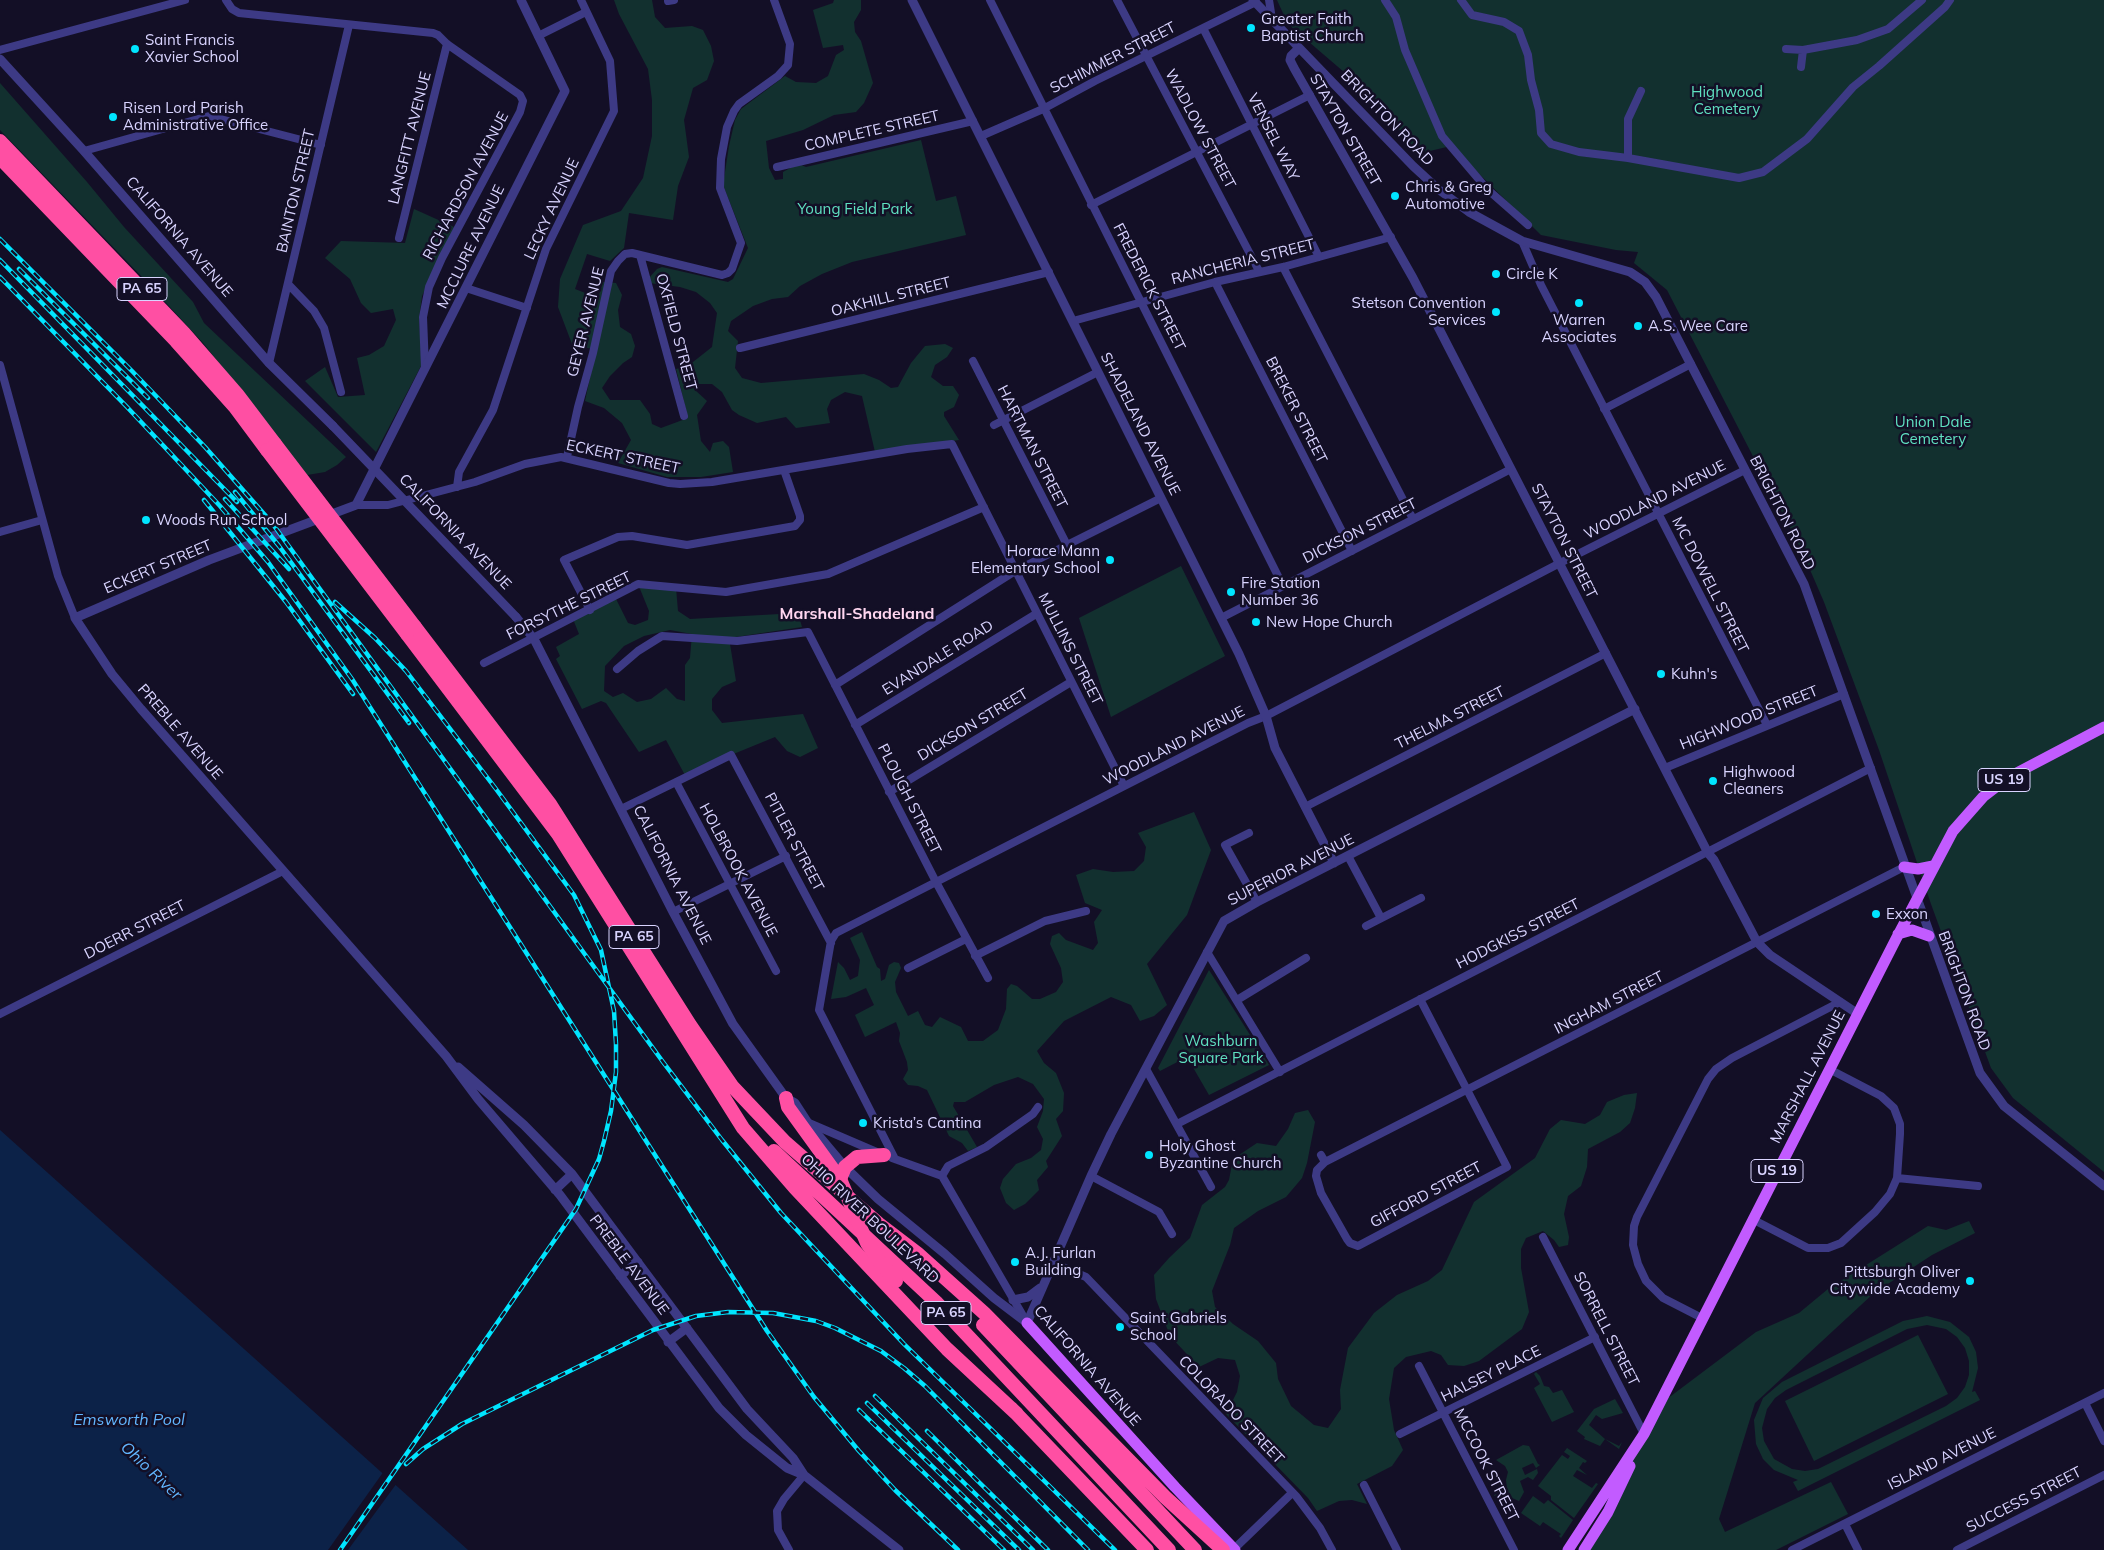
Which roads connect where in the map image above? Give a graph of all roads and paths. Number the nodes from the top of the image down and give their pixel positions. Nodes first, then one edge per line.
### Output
1 (185, 0) edge
2 (520, 0) edge
3 (581, 0) edge
4 (774, 0) edge
5 (912, 0) edge
6 (990, 0) edge
7 (1117, 0) edge
8 (1269, 0) edge
9 (1385, 0) edge
10 (1462, 0) edge
11 (1922, 0) edge
12 (1950, 0) edge
13 (227, 1) edge
14 (1254, 1) edge
15 (586, 12) junction
16 (1272, 20) junction
17 (349, 24) junction
18 (1203, 28) junction
19 (538, 36) junction
20 (447, 44) junction
21 (1299, 48) junction
22 (1786, 49) dead end
23 (0, 50) edge
24 (1804, 50) junction
25 (1146, 56) junction
26 (0, 59) edge
27 (1801, 67) dead end
28 (1641, 92) dead end
29 (1310, 95) junction
30 (1043, 109) junction
31 (973, 121) junction
32 (1251, 125) junction
33 (981, 136) junction
34 (0, 141) edge
35 (320, 145) junction
36 (84, 151) junction
37 (1196, 152) junction
38 (0, 158) edge
39 (1628, 158) junction
40 (777, 167) dead end
41 (1091, 205) junction
42 (1528, 225) dead end
43 (1391, 237) junction
44 (400, 238) dead end
45 (1522, 241) junction
46 (640, 255) junction
47 (1319, 257) junction
48 (1282, 267) junction
49 (1259, 271) junction
50 (1049, 272) junction
51 (1215, 282) junction
52 (288, 284) junction
53 (466, 288) junction
54 (1142, 302) junction
55 (527, 308) junction
56 (1073, 321) junction
57 (740, 348) dead end
58 (973, 360) dead end
59 (269, 364) junction
60 (1691, 364) junction
61 (0, 365) edge
62 (426, 370) junction
63 (1098, 372) junction
64 (341, 392) dead end
65 (1604, 409) junction
66 (684, 416) dead end
67 (1004, 421) junction
68 (994, 425) dead end
69 (952, 444) joint
70 (271, 447) junction
71 (567, 457) junction
72 (1511, 469) junction
73 (784, 470) junction
74 (1745, 470) junction
75 (456, 486) junction
76 (1161, 498) junction
77 (356, 505) junction
78 (984, 508) junction
79 (1658, 514) junction
80 (42, 520) junction
81 (1413, 520) junction
82 (0, 532) edge
83 (1067, 545) junction
84 (1352, 550) junction
85 (1560, 563) junction
86 (1015, 571) junction
87 (1283, 586) junction
88 (590, 610) junction
89 (1036, 614) junction
90 (75, 618) junction
91 (1221, 618) junction
92 (411, 630) junction
93 (534, 639) junction
94 (1606, 653) junction
95 (484, 664) dead end
96 (617, 669) dead end
97 (1070, 682) junction
98 (835, 685) junction
99 (1844, 694) junction
100 (1635, 709) junction
101 (1266, 716) junction
102 (855, 725) junction
103 (1767, 726) junction
104 (2104, 727) edge
105 (1665, 768) junction
106 (1871, 768) junction
107 (676, 782) junction
108 (1124, 786) junction
109 (889, 792) junction
110 (1305, 807) junction
111 (621, 809) junction
112 (1249, 833) dead end
113 (1708, 852) junction
114 (786, 856) junction
115 (1348, 856) junction
116 (1334, 863) junction
117 (1933, 866) junction
118 (1904, 867) junction
119 (283, 870) junction
120 (936, 882) junction
121 (729, 884) junction
122 (1421, 898) dead end
123 (1916, 900) junction
124 (1257, 902) junction
125 (673, 912) junction
126 (1086, 912) dead end
127 (1381, 918) junction
128 (1366, 926) dead end
129 (1898, 934) junction
130 (1929, 936) junction
131 (966, 939) junction
132 (1757, 942) junction
133 (831, 943) junction
134 (1207, 952) junction
135 (975, 956) junction
136 (1306, 958) dead end
137 (908, 968) dead end
138 (776, 971) dead end
139 (988, 978) dead end
140 (1420, 999) junction
141 (1237, 1000) junction
142 (1840, 1002) junction
143 (0, 1014) edge
144 (1858, 1014) junction
145 (446, 1056) junction
146 (1146, 1069) junction
147 (1829, 1069) junction
148 (1280, 1072) junction
149 (716, 1084) junction
150 (1467, 1090) junction
151 (786, 1098) junction
152 (1038, 1107) dead end
153 (808, 1123) junction
154 (1177, 1124) junction
155 (890, 1157) junction
156 (841, 1173) junction
157 (572, 1174) junction
158 (942, 1176) junction
159 (1091, 1176) junction
160 (1897, 1178) junction
161 (1211, 1186) dead end
162 (1978, 1186) dead end
163 (2104, 1186) edge
164 (555, 1190) junction
165 (1752, 1219) junction
166 (879, 1224) junction
167 (863, 1234) junction
168 (1172, 1234) dead end
169 (1543, 1237) dead end
170 (1358, 1246) joint
171 (638, 1262) junction
172 (1053, 1263) junction
173 (620, 1276) junction
174 (1044, 1285) junction
175 (1013, 1300) junction
176 (1702, 1318) junction
177 (1027, 1323) junction
178 (687, 1328) junction
179 (1595, 1337) junction
180 (668, 1342) junction
181 (1419, 1366) dead end
182 (2104, 1393) edge
183 (2085, 1403) junction
184 (1443, 1413) junction
185 (1017, 1414) junction
186 (1400, 1434) dead end
187 (1644, 1434) junction
188 (2104, 1442) edge
189 (804, 1475) junction
190 (2104, 1475) edge
191 (1364, 1485) dead end
192 (1292, 1493) junction
193 (1845, 1524) junction
194 (789, 1550) edge
195 (899, 1550) edge
196 (1147, 1550) edge
197 (1169, 1550) edge
198 (1195, 1550) edge
199 (1222, 1550) edge
200 (1234, 1550) edge
201 (1332, 1550) edge
202 (1397, 1550) edge
203 (1514, 1550) edge
204 (1568, 1550) edge
205 (1584, 1550) edge
206 (1792, 1550) edge
207 (1858, 1550) edge
208 (1957, 1550) edge

1 - 23 street
2 - 19 street, MCCLURE AVENUE
3 - 15 street, LECKY AVENUE
4 - 46 street, GEYER AVENUE
5 - 31 street, SHADELAND AVENUE
6 - 30 street, FREDERICK STREET
7 - 25 street, WADLOW STREET
8 - 16 street
9 - 42 street
10 - 39 street
11 - 24 street
12 - 39 street
13 - 17 street, RICHARDSON AVENUE
14 - 16 street, BRIGHTON ROAD
14 - 18 street, SCHIMMER STREET
15 - 19 street
15 - 55 street, LECKY AVENUE
16 - 21 street, BRIGHTON ROAD
17 - 20 street, RICHARDSON AVENUE
17 - 35 street, BAINTON STREET
18 - 25 street, SCHIMMER STREET
18 - 32 street, VENSEL WAY
19 - 53 street, MCCLURE AVENUE
20 - 44 street, LANGFITT AVENUE
20 - 62 street, RICHARDSON AVENUE
21 - 29 street, STAYTON STREET
21 - 45 street, BRIGHTON ROAD
22 - 24 street
24 - 27 street
25 - 30 street, SCHIMMER STREET
25 - 37 street, WADLOW STREET
26 - 36 street, CALIFORNIA AVENUE
28 - 39 street
29 - 32 street
29 - 43 street, STAYTON STREET
30 - 33 street, SCHIMMER STREET
30 - 41 street, FREDERICK STREET
31 - 33 street, SHADELAND AVENUE
31 - 40 street, COMPLETE STREET
32 - 37 street
32 - 47 street, VENSEL WAY
33 - 50 street, SHADELAND AVENUE
34 - 70 highway, PA 65
35 - 36 street
35 - 52 street, BAINTON STREET
36 - 59 street, CALIFORNIA AVENUE
37 - 41 street
37 - 49 street, WADLOW STREET
38 - 70 highway, PA 65
41 - 54 street, FREDERICK STREET
43 - 47 street, RANCHERIA STREET
43 - 72 street, STAYTON STREET
45 - 60 street, BRIGHTON ROAD
45 - 65 street, MC DOWELL STREET
46 - 66 street, OXFIELD STREET
46 - 71 street, GEYER AVENUE
47 - 48 street, RANCHERIA STREET
48 - 49 street, RANCHERIA STREET
48 - 81 street
49 - 51 street, RANCHERIA STREET
50 - 56 street, SHADELAND AVENUE
50 - 57 street, OAKHILL STREET
51 - 54 street, RANCHERIA STREET
51 - 84 street, BREKER STREET
52 - 59 street, BAINTON STREET
52 - 64 street
53 - 55 street
53 - 62 street, MCCLURE AVENUE
54 - 56 street, RANCHERIA STREET
54 - 87 street, FREDERICK STREET
55 - 75 street, LECKY AVENUE
56 - 63 street, SHADELAND AVENUE
58 - 67 street, HARTMAN STREET
59 - 93 street, CALIFORNIA AVENUE, bridge
60 - 65 street
60 - 74 street, BRIGHTON ROAD
61 - 80 street, PREBLE AVENUE
62 - 77 street, MCCLURE AVENUE
63 - 67 street
63 - 76 street, SHADELAND AVENUE
65 - 79 street, MC DOWELL STREET
67 - 68 street
67 - 83 street, HARTMAN STREET
69 - 73 street, ECKERT STREET
69 - 78 street, MULLINS STREET
70 - 92 highway, PA 65, bridge
71 - 73 street, ECKERT STREET
71 - 75 street, ECKERT STREET
72 - 81 street, DICKSON STREET
72 - 85 street, STAYTON STREET
73 - 88 street
74 - 79 street, WOODLAND AVENUE
74 - 99 street, BRIGHTON ROAD
75 - 77 street, ECKERT STREET
76 - 83 street
76 - 91 street, SHADELAND AVENUE
77 - 90 street, ECKERT STREET
78 - 86 street, MULLINS STREET
78 - 88 street, FORSYTHE STREET
79 - 85 street, WOODLAND AVENUE
79 - 103 street, MC DOWELL STREET
80 - 82 street
80 - 90 street, PREBLE AVENUE
81 - 84 street, DICKSON STREET
83 - 86 street
84 - 87 street, DICKSON STREET
85 - 94 street, STAYTON STREET
85 - 101 street, WOODLAND AVENUE
86 - 89 street, MULLINS STREET
86 - 98 street
87 - 91 street, DICKSON STREET
88 - 93 street, FORSYTHE STREET
89 - 97 street, MULLINS STREET
89 - 102 street, EVANDALE ROAD
90 - 119 street, PREBLE AVENUE
91 - 101 street, SHADELAND AVENUE
92 - 149 highway, PA 65
92 - 166 highway, PA 65
93 - 95 street, FORSYTHE STREET
93 - 111 street, CALIFORNIA AVENUE
94 - 100 street, STAYTON STREET
94 - 110 street, THELMA STREET
96 - 98 street, PLOUGH STREET
97 - 108 street, MULLINS STREET
97 - 109 street, DICKSON STREET
98 - 102 street, PLOUGH STREET
99 - 103 street, HIGHWOOD STREET
99 - 106 street, BRIGHTON ROAD
100 - 105 street, STAYTON STREET
100 - 115 street, SUPERIOR AVENUE
101 - 108 street, WOODLAND AVENUE
101 - 110 street, SHADELAND AVENUE
102 - 109 street, PLOUGH STREET
103 - 105 street, HIGHWOOD STREET
104 - 117 main road, MARSHALL AVENUE / US 19
105 - 113 street, STAYTON STREET
106 - 113 street, HODGKISS STREET
106 - 118 street, BRIGHTON ROAD
107 - 111 street
107 - 114 street, PITLER STREET
107 - 121 street, HOLBROOK AVENUE
108 - 120 street, WOODLAND AVENUE
109 - 120 street, PLOUGH STREET
110 - 116 street, SHADELAND AVENUE
111 - 125 street, CALIFORNIA AVENUE
112 - 124 street
113 - 132 street, STAYTON STREET
113 - 140 street, HODGKISS STREET
114 - 121 street
114 - 133 street, PITLER STREET
115 - 116 street, SUPERIOR AVENUE
115 - 127 street
116 - 124 street, SUPERIOR AVENUE
117 - 118 main road
117 - 123 main road, MARSHALL AVENUE / US 19
118 - 123 street, BRIGHTON ROAD
118 - 132 street, INGHAM STREET
119 - 143 street, DOERR STREET
119 - 145 street, PREBLE AVENUE
120 - 131 street, PLOUGH STREET
120 - 133 street, WOODLAND AVENUE
121 - 125 street
121 - 138 street, HOLBROOK AVENUE
122 - 127 street
123 - 129 main road, MARSHALL AVENUE / US 19
123 - 130 street, BRIGHTON ROAD
124 - 134 street, SUPERIOR AVENUE
125 - 151 street, CALIFORNIA AVENUE
126 - 135 street
127 - 128 street
129 - 130 main road
129 - 144 main road, MARSHALL AVENUE / US 19
130 - 163 street, BRIGHTON ROAD
131 - 135 street, PLOUGH STREET
131 - 137 street
132 - 142 street, STAYTON STREET
132 - 150 street, INGHAM STREET
133 - 155 street
134 - 141 street
134 - 146 street, SUPERIOR AVENUE
135 - 139 street, PLOUGH STREET
136 - 141 street
140 - 148 street, HODGKISS STREET
140 - 150 street
141 - 148 street
142 - 144 street, STAYTON STREET
142 - 176 street
144 - 147 main road, MARSHALL AVENUE / US 19
145 - 157 street, PREBLE AVENUE
145 - 164 street, PREBLE AVENUE
146 - 154 street
146 - 159 street, SUPERIOR AVENUE
147 - 160 street
147 - 165 main road, MARSHALL AVENUE / US 19
148 - 154 street, HODGKISS STREET
149 - 167 highway, OHIO RIVER BOULEVARD / PA 65
149 - 185 highway
150 - 170 street, GIFFORD STREET
150 - 170 street, INGHAM STREET
151 - 153 street, CALIFORNIA AVENUE
151 - 156 highway
152 - 158 street
153 - 155 street
153 - 156 street, CALIFORNIA AVENUE
154 - 161 street
155 - 156 highway
155 - 158 street
156 - 167 highway, bridge
156 - 177 street, CALIFORNIA AVENUE
157 - 164 street
157 - 171 street, PREBLE AVENUE
158 - 175 street, CALIFORNIA AVENUE
159 - 168 street
159 - 172 street, SUPERIOR AVENUE
160 - 162 street
160 - 165 street
164 - 173 street, PREBLE AVENUE
165 - 176 main road, MARSHALL AVENUE / US 19
166 - 198 highway, OHIO RIVER BOULEVARD / PA 65
166 - 199 highway
167 - 185 highway, bridge
167 - 197 highway, OHIO RIVER BOULEVARD / PA 65
169 - 179 street, SORRELL STREET
171 - 173 street
171 - 178 street, PREBLE AVENUE
172 - 174 street, SUPERIOR AVENUE
172 - 192 street, COLORADO STREET
173 - 180 street, PREBLE AVENUE
174 - 175 street
174 - 177 street, SUPERIOR AVENUE
175 - 177 street, CALIFORNIA AVENUE
176 - 187 main road, MARSHALL AVENUE / US 19
177 - 200 main road, CALIFORNIA AVENUE
178 - 180 street
178 - 189 street, PREBLE AVENUE
179 - 184 street, HALSEY PLACE
179 - 187 street, SORRELL STREET
180 - 189 street, PREBLE AVENUE
181 - 184 street, MCCOOK STREET
182 - 183 street, ISLAND AVENUE
183 - 188 street
183 - 193 street, ISLAND AVENUE
184 - 186 street, HALSEY PLACE
184 - 203 street, MCCOOK STREET
185 - 196 highway
187 - 204 main road, MARSHALL AVENUE / US 19
187 - 205 main road, US 19
189 - 194 street
189 - 195 street
190 - 208 street, SUCCESS STREET
191 - 202 street
192 - 200 street
192 - 201 street, COLORADO STREET
193 - 206 street, ISLAND AVENUE
193 - 207 street

